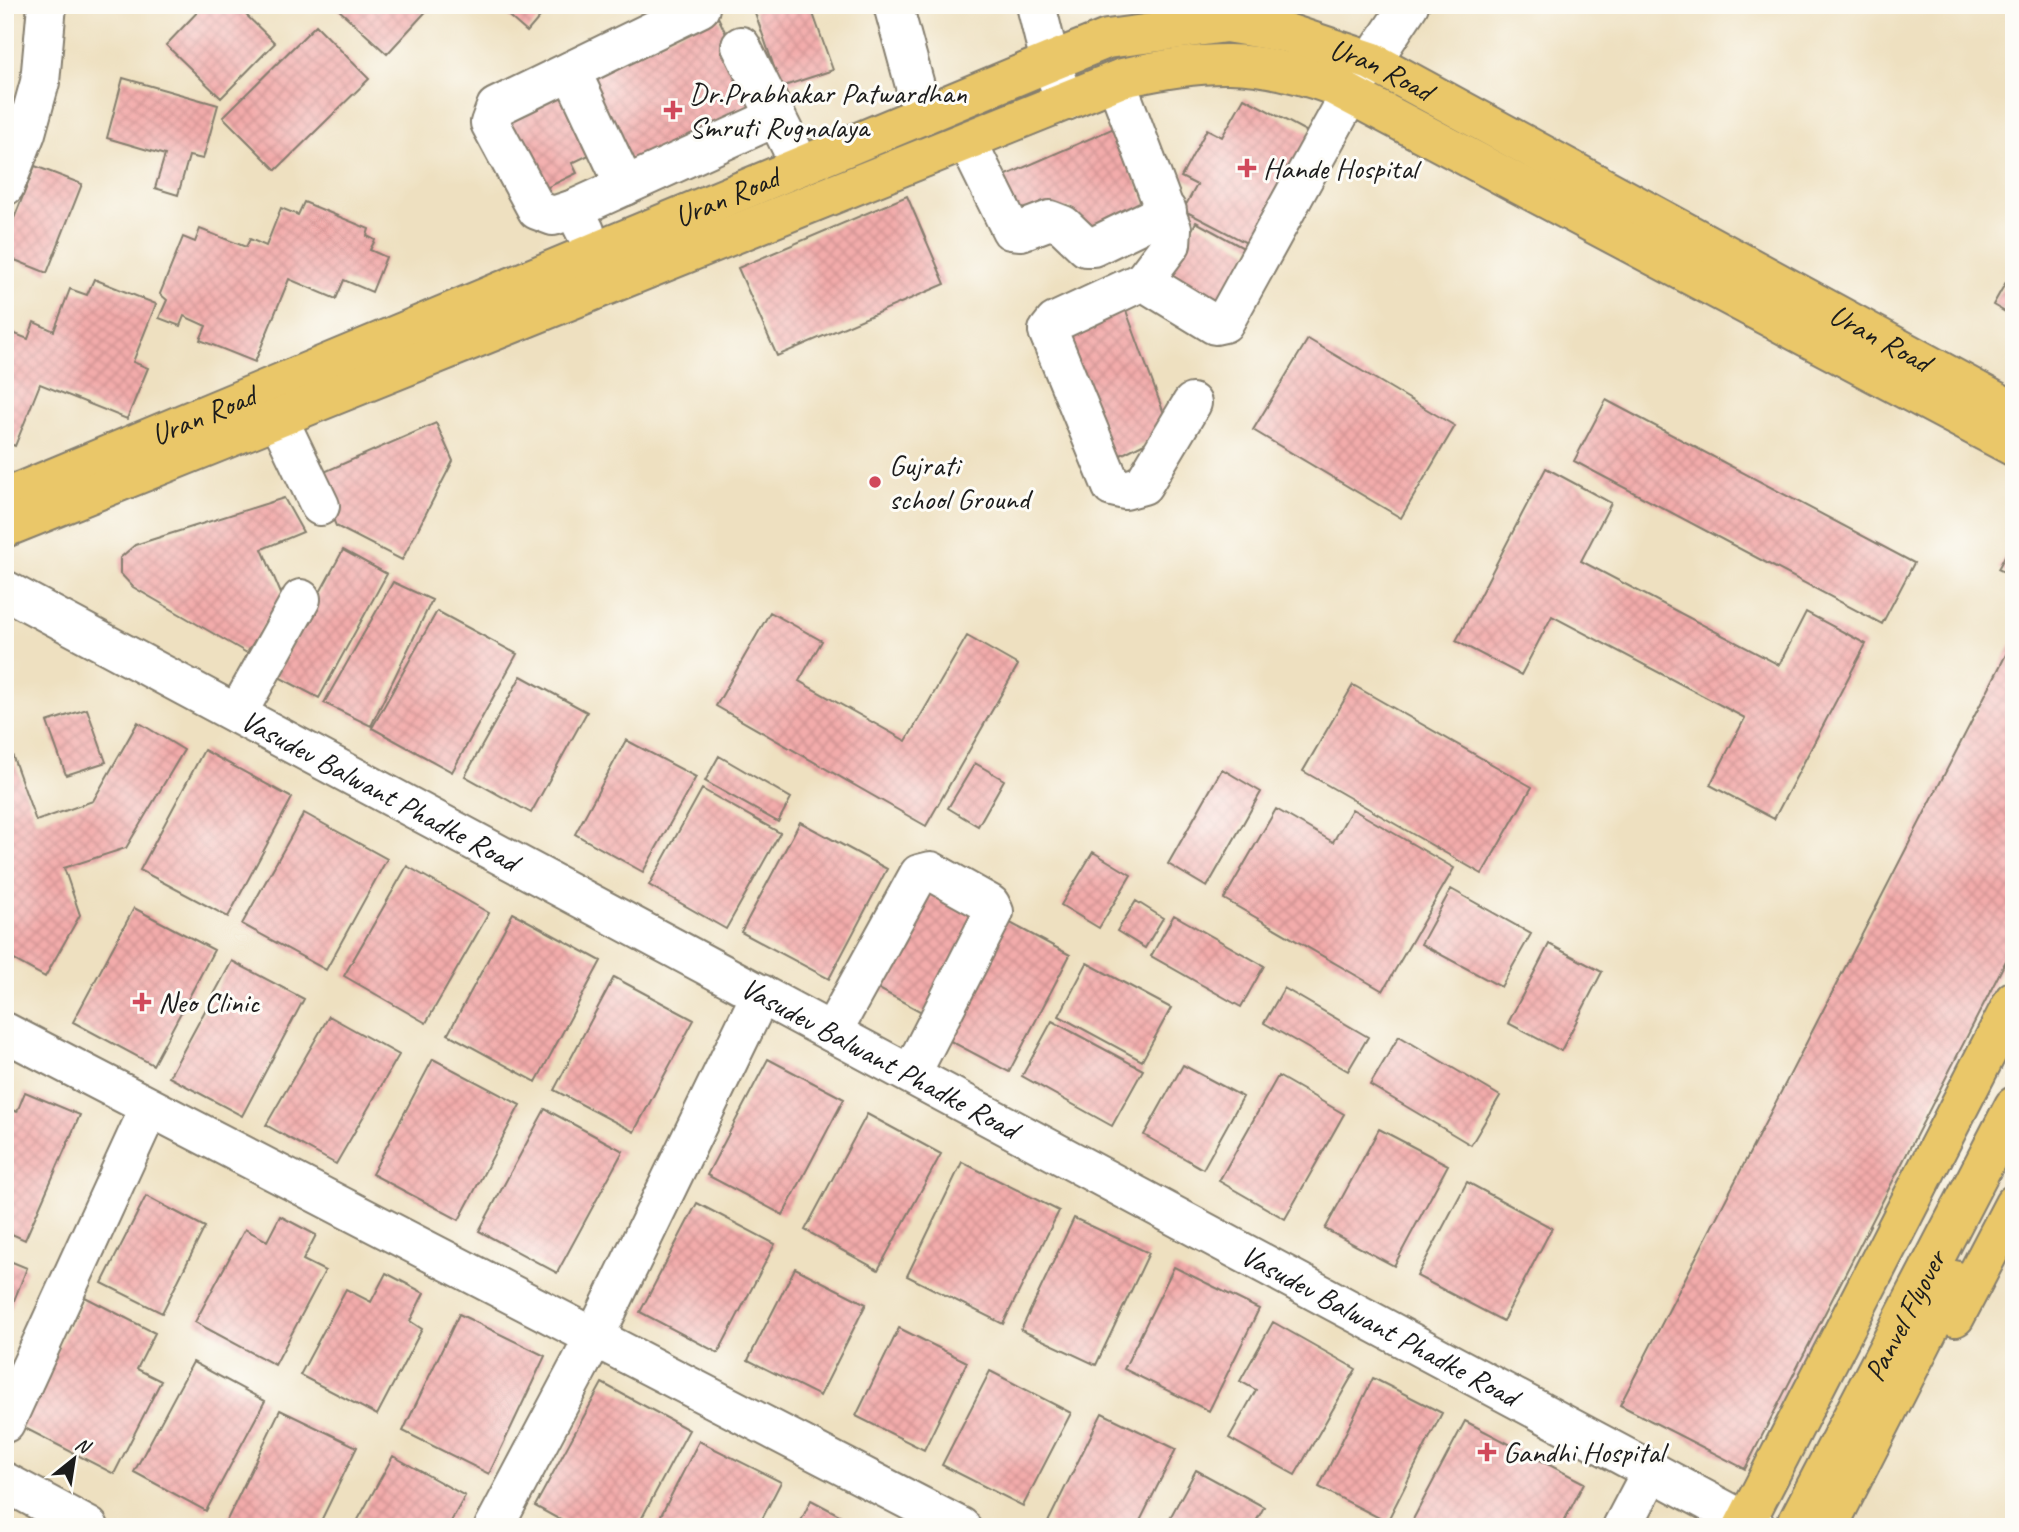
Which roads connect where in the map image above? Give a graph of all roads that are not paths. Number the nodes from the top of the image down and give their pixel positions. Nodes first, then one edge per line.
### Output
1 (47, 5) edge
2 (893, 5) edge
3 (1036, 5) edge
4 (1409, 5) edge
5 (700, 8) dead end
6 (741, 46) dead end
7 (1371, 61) junction
8 (1050, 62) junction
9 (571, 71) junction
10 (1116, 81) junction
11 (1350, 94) junction
12 (20, 97) edge
13 (1066, 101) junction
14 (923, 115) junction
15 (776, 117) junction
16 (967, 142) junction
17 (800, 165) junction
18 (640, 179) junction
19 (5, 186) edge
20 (574, 209) junction
21 (1167, 211) junction
22 (675, 219) junction
23 (595, 252) junction
24 (690, 253) junction
25 (1143, 281) junction
26 (1192, 403) dead end
27 (2014, 411) edge
28 (279, 420) junction
29 (2014, 447) edge
30 (5, 498) edge
31 (320, 506) dead end
32 (5, 528) edge
33 (5, 590) edge
34 (301, 599) dead end
35 (237, 714) junction
36 (761, 994) junction
37 (2014, 1000) edge
38 (5, 1032) edge
39 (832, 1032) junction
40 (911, 1074) junction
41 (2014, 1106) edge
42 (149, 1109) junction
43 (2014, 1163) edge
44 (2014, 1204) edge
45 (596, 1336) junction
46 (5, 1423) edge
47 (1652, 1470) junction
48 (5, 1482) edge
49 (1748, 1525) edge
50 (89, 1527) edge
51 (494, 1527) edge
52 (961, 1527) edge
53 (1622, 1527) edge
54 (1795, 1527) edge
55 (1828, 1527) edge
56 (1847, 1527) edge

1 - 12 street
2 - 14 street
3 - 8 street
4 - 7 street
5 - 9 street
6 - 15 street
7 - 8 main road, Uran Road
7 - 11 street
7 - 27 main road, Uran Road
8 - 13 street
8 - 14 main road, Uran Road
9 - 18 street
9 - 20 street
10 - 11 main road, Uran Road
10 - 13 main road, Uran Road
10 - 21 street
11 - 25 street
11 - 29 main road, Uran Road
12 - 19 street
13 - 16 main road, Uran Road
14 - 17 main road, Uran Road
15 - 17 street
15 - 18 street
16 - 21 street
16 - 24 main road, Uran Road
17 - 22 main road, Uran Road
18 - 20 street
18 - 22 street
20 - 23 street
21 - 25 street
22 - 23 main road, Uran Road
22 - 24 street
23 - 30 main road, Uran Road
24 - 28 main road, Uran Road
25 - 26 street
28 - 31 street
28 - 32 main road, Uran Road
33 - 35 street, Vasudev Balwant Phadke Road
34 - 35 street
35 - 36 street, Vasudev Balwant Phadke Road
36 - 39 street, Vasudev Balwant Phadke Road
36 - 45 street
37 - 49 main road
38 - 42 street
39 - 40 street, Vasudev Balwant Phadke Road
39 - 40 street
40 - 47 street, Vasudev Balwant Phadke Road
41 - 54 main road, Panvel Flyover
42 - 45 street
42 - 46 street
43 - 55 main road, Panvel Flyover
44 - 56 main road
45 - 51 street
45 - 52 street
47 - 49 street, Vasudev Balwant Phadke Road
47 - 53 street
48 - 50 street

